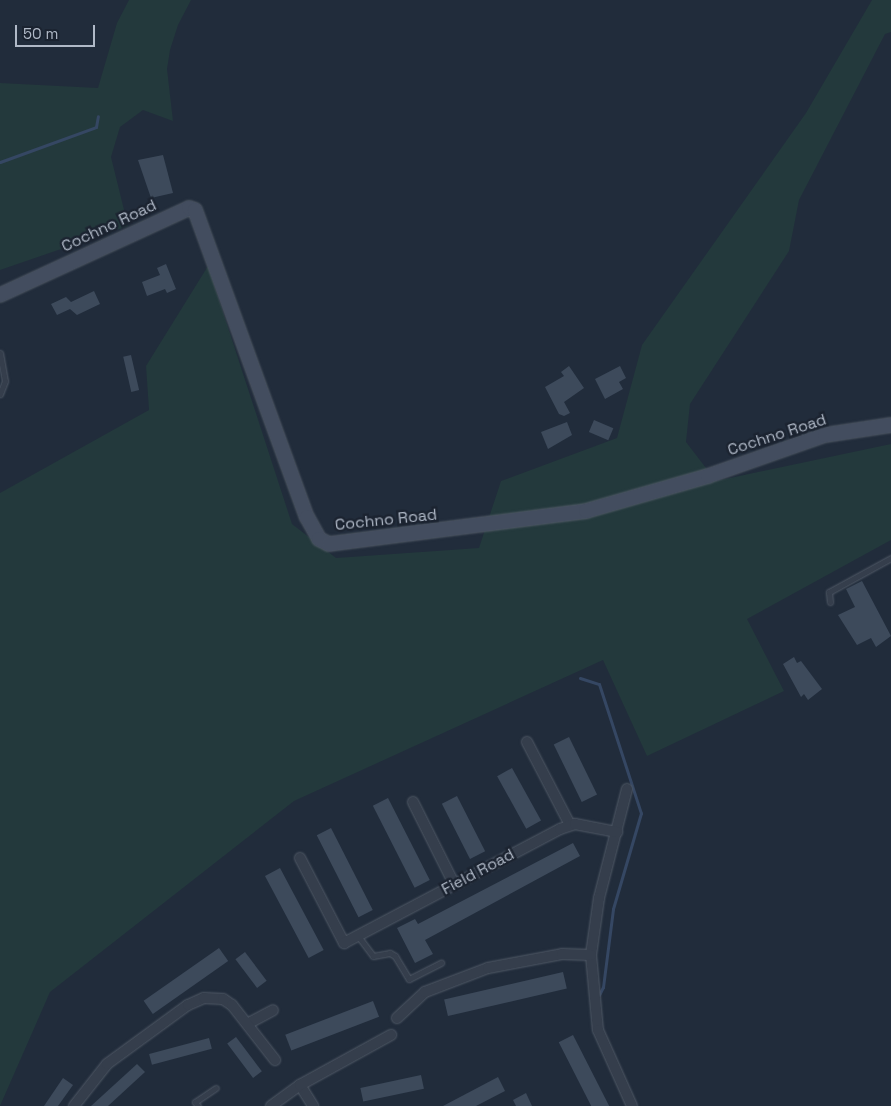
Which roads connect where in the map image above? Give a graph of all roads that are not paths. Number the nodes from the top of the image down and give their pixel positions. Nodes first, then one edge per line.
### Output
1 (0, 295) edge
2 (0, 353) edge
3 (0, 394) edge
4 (891, 425) edge
5 (891, 558) edge
6 (830, 602) dead end
7 (526, 742) dead end
8 (627, 789) dead end
9 (413, 802) dead end
10 (570, 825) junction
11 (618, 832) junction
12 (300, 858) dead end
13 (454, 884) junction
14 (357, 936) junction
15 (591, 955) junction
16 (441, 963) dead end
17 (273, 1010) dead end
18 (397, 1018) dead end
19 (249, 1024) junction
20 (391, 1035) dead end
21 (275, 1060) dead end
22 (300, 1085) junction
23 (216, 1088) dead end
24 (74, 1106) edge
25 (198, 1106) edge
26 (271, 1106) edge
27 (313, 1106) edge
28 (632, 1106) edge

1 - 4 street, Cochno Road
2 - 3 lane
5 - 6 lane
7 - 10 street
8 - 11 street
9 - 13 street
10 - 11 street
10 - 13 street, Field Road
11 - 15 street
12 - 14 street, Field Road
13 - 14 street, Field Road
14 - 16 lane
15 - 18 street
15 - 28 street
17 - 19 street
19 - 21 street
19 - 24 street
20 - 22 street
22 - 26 street
22 - 27 street
23 - 25 lane

